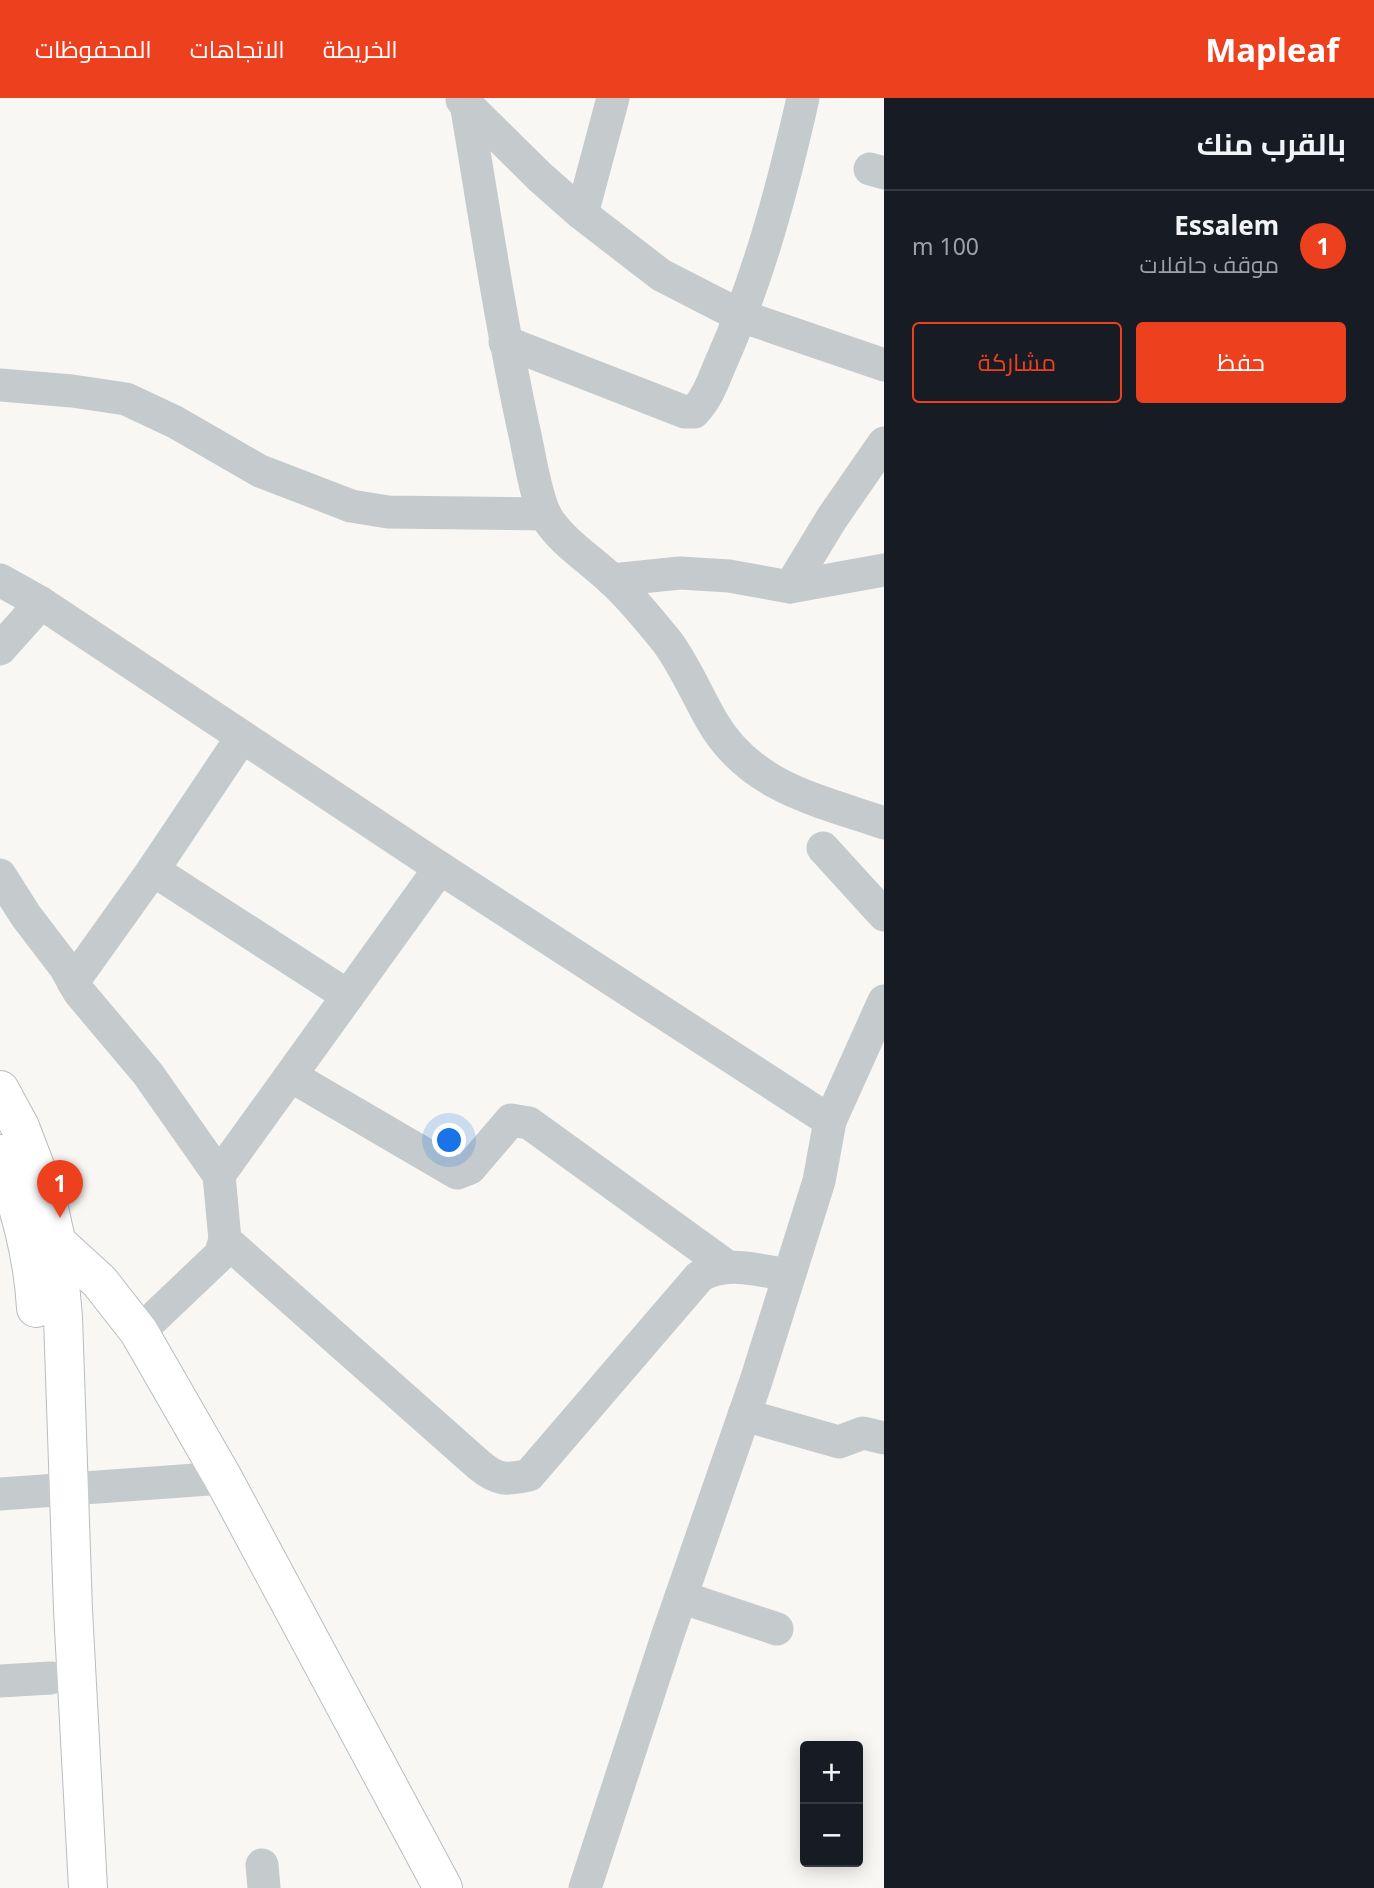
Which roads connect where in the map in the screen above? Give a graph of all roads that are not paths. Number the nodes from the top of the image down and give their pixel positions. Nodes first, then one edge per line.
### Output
1 (613, 98) edge
2 (803, 98) edge
3 (463, 101) edge
4 (582, 214) junction
5 (741, 316) junction
6 (505, 342) junction
7 (884, 365) edge
8 (0, 385) edge
9 (884, 443) edge
10 (545, 514) junction
11 (884, 570) edge
12 (0, 580) edge
13 (612, 580) junction
14 (790, 587) junction
15 (41, 603) junction
16 (0, 649) edge
17 (242, 737) junction
18 (884, 823) edge
19 (823, 848) dead end
20 (440, 868) junction
21 (153, 870) junction
22 (0, 875) edge
23 (884, 915) edge
24 (73, 982) junction
25 (348, 996) junction
26 (884, 1000) edge
27 (290, 1076) junction
28 (0, 1090) edge
29 (830, 1121) junction
30 (0, 1154) edge
31 (219, 1175) junction
32 (19, 1208) junction
33 (56, 1240) junction
34 (225, 1240) junction
35 (728, 1267) junction
36 (789, 1275) junction
37 (139, 1332) junction
38 (744, 1415) junction
39 (884, 1438) edge
40 (223, 1478) junction
41 (56, 1491) junction
42 (0, 1494) edge
43 (681, 1597) junction
44 (778, 1629) dead end
45 (51, 1678) junction
46 (0, 1681) edge
47 (63, 1888) edge
48 (88, 1888) edge
49 (443, 1888) edge
50 (585, 1888) edge

1 - 4 street
2 - 5 street
3 - 4 street
3 - 6 street
4 - 5 street
5 - 6 street
5 - 7 street
6 - 10 street
8 - 10 street
9 - 14 street
10 - 13 street
11 - 14 street
12 - 15 street
13 - 14 street
13 - 18 street
15 - 16 street
15 - 17 street
17 - 20 street
17 - 21 street
19 - 23 street
20 - 25 street
20 - 29 street
21 - 24 street
21 - 25 street
22 - 24 street
24 - 31 street
25 - 27 street
26 - 29 street
27 - 31 street
27 - 35 street
28 - 33 main road
29 - 36 street
30 - 32 main road
31 - 34 street
32 - 33 main road
32 - 41 main road
33 - 37 main road
33 - 41 main road
34 - 35 street
34 - 37 street
35 - 36 street
36 - 38 street
37 - 40 main road
38 - 39 street
38 - 43 street
40 - 41 street
40 - 49 main road
41 - 42 street
41 - 45 main road
41 - 48 main road
43 - 44 street
43 - 50 street
45 - 46 street
45 - 47 main road

